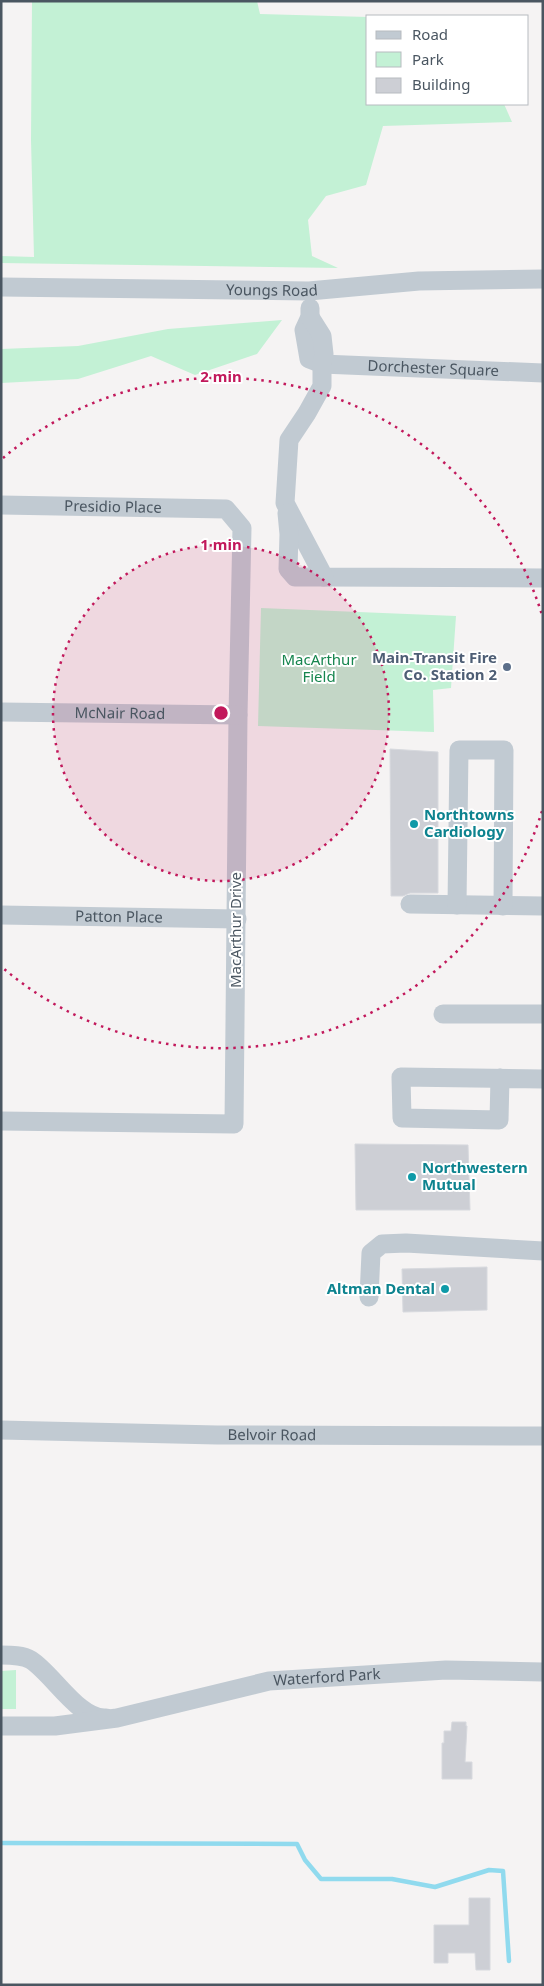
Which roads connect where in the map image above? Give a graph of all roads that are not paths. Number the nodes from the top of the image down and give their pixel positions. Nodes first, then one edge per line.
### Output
1 (543, 280) edge
2 (1, 287) edge
3 (309, 292) junction
4 (322, 364) junction
5 (543, 372) edge
6 (285, 503) junction
7 (1, 506) edge
8 (226, 509) joint
9 (324, 577) junction
10 (543, 578) edge
11 (1, 712) edge
12 (238, 715) junction
13 (410, 904) dead end
14 (457, 904) junction
15 (503, 906) junction
16 (543, 906) edge
17 (1, 915) edge
18 (236, 919) junction
19 (443, 1014) dead end
20 (543, 1014) edge
21 (500, 1078) junction
22 (543, 1079) edge
23 (1, 1121) edge
24 (543, 1251) edge
25 (369, 1297) dead end
26 (1, 1430) edge
27 (543, 1436) edge
28 (1, 1655) edge
29 (543, 1672) edge
30 (117, 1718) junction
31 (1, 1726) edge

1 - 3 street, Youngs Road
2 - 3 street, Youngs Road
3 - 4 street
4 - 5 street, Dorchester Square
4 - 6 street
6 - 9 street
6 - 9 street
7 - 8 street, Presidio Place
8 - 12 street, MacArthur Drive
9 - 10 street
11 - 12 street, McNair Road
12 - 18 street, MacArthur Drive
13 - 14 street
14 - 15 street
14 - 15 street
15 - 16 street
17 - 18 street, Patton Place
18 - 23 street, MacArthur Drive
19 - 20 street
21 - 21 street
21 - 22 street
24 - 25 street
26 - 27 street, Belvoir Road
28 - 30 street, Waterford Park
29 - 30 street, Waterford Park
30 - 31 street, Waterford Park

